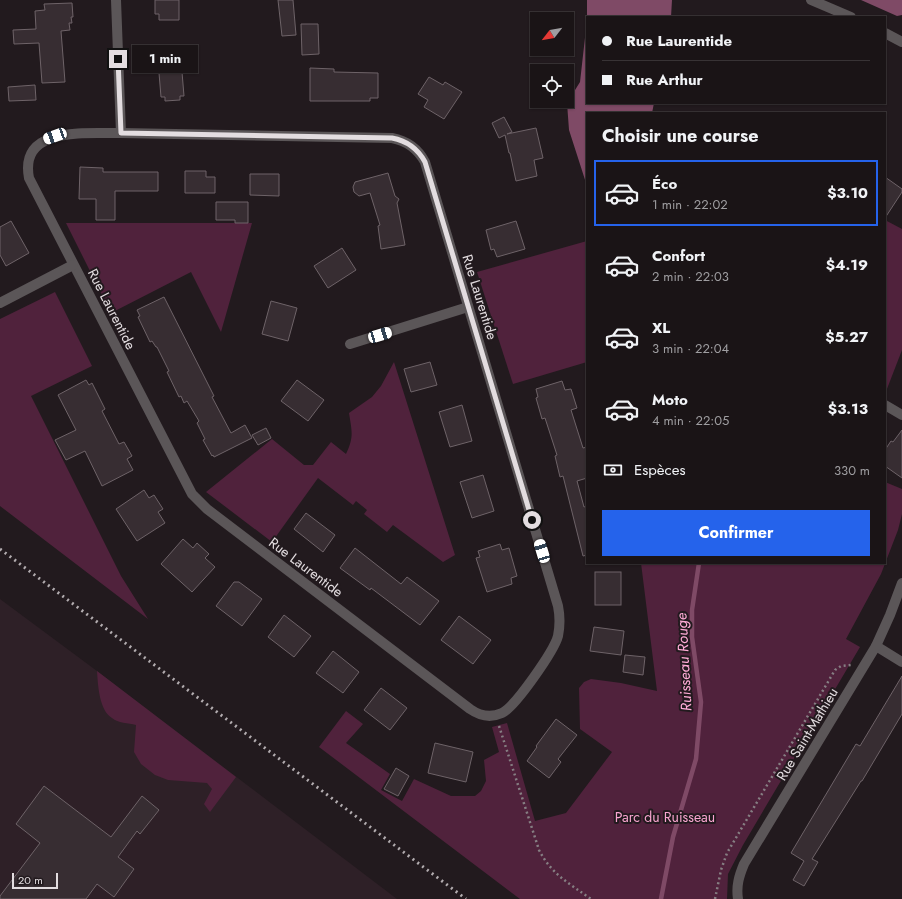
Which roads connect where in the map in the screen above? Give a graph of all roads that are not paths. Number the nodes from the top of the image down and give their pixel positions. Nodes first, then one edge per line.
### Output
1 (116, 0) edge
2 (811, 0) edge
3 (849, 16) edge
4 (886, 34) edge
5 (902, 42) edge
6 (121, 133) junction
7 (74, 265) junction
8 (0, 303) edge
9 (468, 307) junction
10 (350, 344) dead end
11 (886, 406) edge
12 (902, 415) edge
13 (902, 583) edge
14 (876, 646) junction
15 (902, 662) edge
16 (738, 899) edge

1 - 6 street
2 - 3 street
4 - 5 street
6 - 7 street, Rue Laurentide
6 - 9 street, Rue Laurentide
7 - 8 street
7 - 9 street, Rue Laurentide
9 - 10 street
11 - 12 street
13 - 14 street, Rue Saint-Mathieu
14 - 15 street
14 - 16 street, Rue Saint-Mathieu

